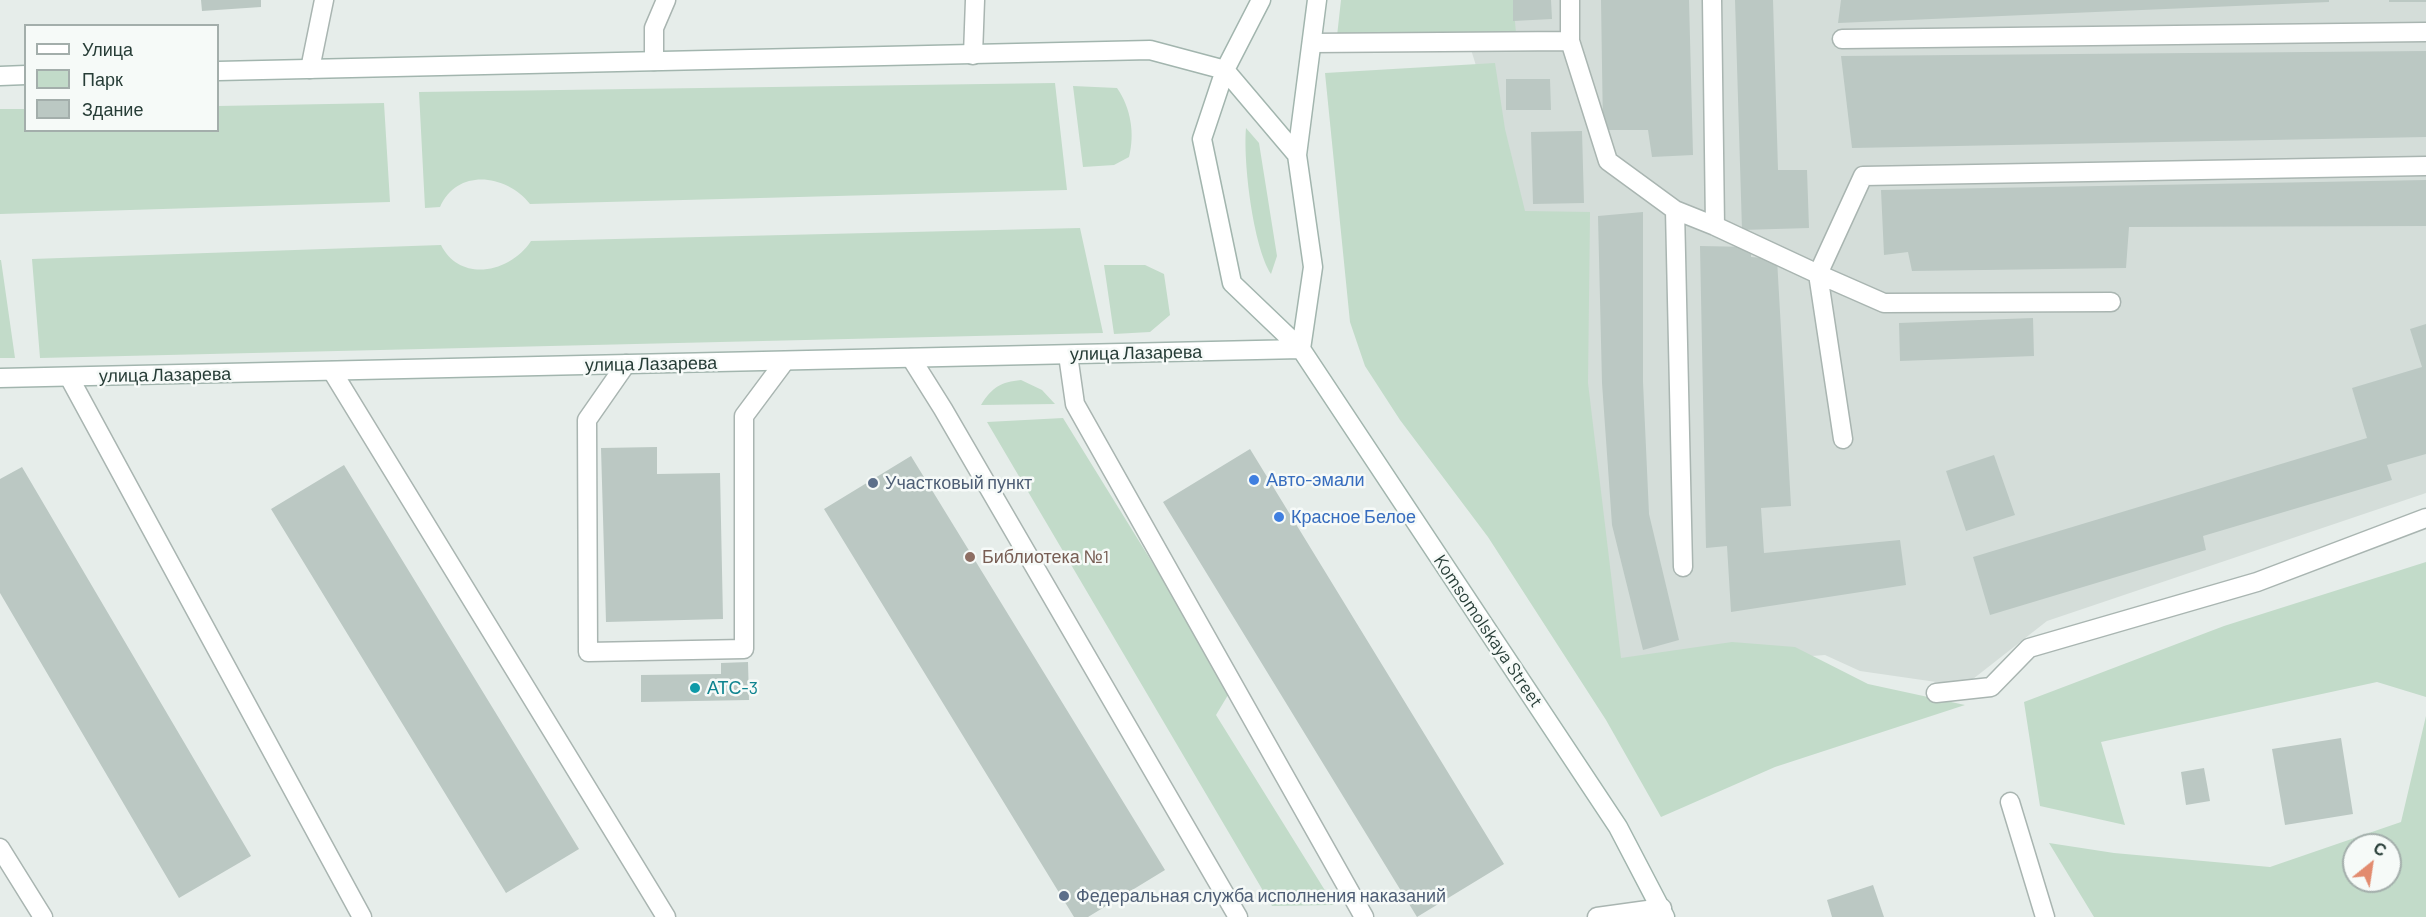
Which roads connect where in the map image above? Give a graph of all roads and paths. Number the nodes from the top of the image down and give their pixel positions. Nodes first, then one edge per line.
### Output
1 (324, 0) edge
2 (666, 0) edge
3 (975, 0) edge
4 (1261, 0) edge
5 (1317, 0) edge
6 (1570, 0) edge
7 (1712, 0) edge
8 (2426, 32) edge
9 (1842, 39) dead end
10 (1570, 41) junction
11 (1312, 43) junction
12 (973, 54) junction
13 (654, 61) junction
14 (310, 69) junction
15 (1225, 70) junction
16 (219, 71) edge
17 (24, 75) edge
18 (0, 76) edge
19 (1297, 155) junction
20 (2426, 166) edge
21 (1675, 210) junction
22 (1715, 226) junction
23 (1818, 274) junction
24 (2111, 302) dead end
25 (1301, 350) junction
26 (1068, 355) junction
27 (911, 358) junction
28 (785, 361) junction
29 (626, 364) junction
30 (332, 371) junction
31 (69, 377) junction
32 (0, 378) edge
33 (1843, 439) dead end
34 (2426, 518) edge
35 (1683, 567) dead end
36 (1936, 693) dead end
37 (2010, 802) dead end
38 (0, 848) edge
39 (1664, 912) edge
40 (44, 917) edge
41 (362, 917) edge
42 (666, 917) edge
43 (1238, 917) edge
44 (1364, 917) edge
45 (1596, 917) edge
46 (2045, 917) edge

1 - 14 main road
2 - 13 main road
3 - 12 main road
4 - 15 main road, Komsomolskaya Street
5 - 11 main road
6 - 10 main road
7 - 22 main road
8 - 9 main road
10 - 11 main road
10 - 21 main road
11 - 19 main road
12 - 13 main road
12 - 15 main road
13 - 14 main road
14 - 16 main road
15 - 19 main road
15 - 25 main road, Komsomolskaya Street
17 - 18 main road
19 - 25 main road
20 - 23 main road
21 - 22 main road
21 - 35 main road
22 - 23 main road
23 - 24 main road
23 - 33 main road
25 - 26 main road, улица Лазарева
25 - 39 main road, Komsomolskaya Street
26 - 27 main road, улица Лазарева
26 - 44 main road
27 - 28 main road, улица Лазарева
27 - 43 main road
28 - 29 main road, улица Лазарева
28 - 29 main road
29 - 30 main road, улица Лазарева
30 - 31 main road, улица Лазарева
30 - 42 main road
31 - 32 main road, улица Лазарева
31 - 41 main road
34 - 36 main road
37 - 46 main road
38 - 40 main road
39 - 45 main road

